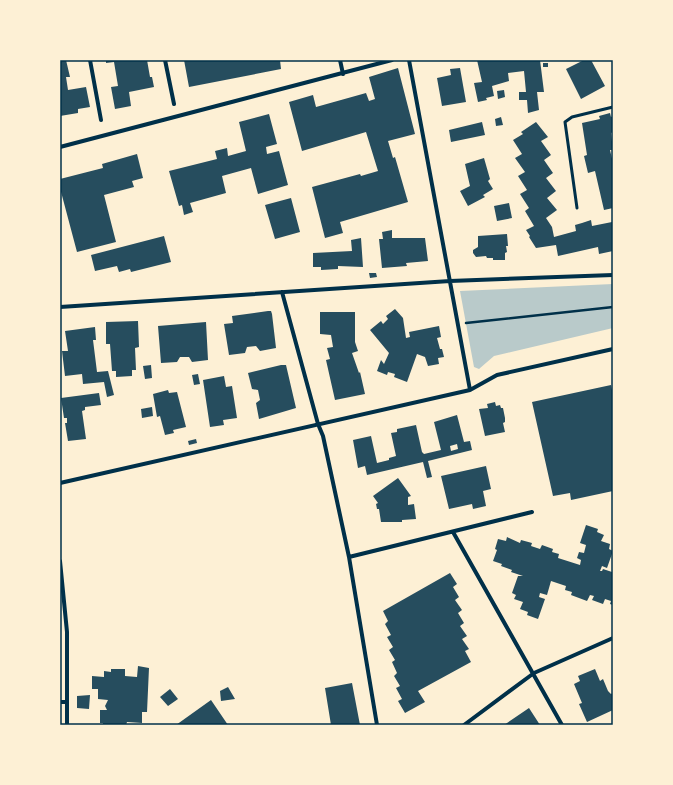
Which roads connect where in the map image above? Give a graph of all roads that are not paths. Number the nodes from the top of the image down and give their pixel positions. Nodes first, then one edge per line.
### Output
1 (90, 60) edge
2 (165, 60) edge
3 (340, 60) edge
4 (392, 60) edge
5 (409, 60) edge
6 (343, 74) junction
7 (174, 104) dead end
8 (613, 107) edge
9 (101, 120) dead end
10 (60, 146) edge
11 (577, 208) dead end
12 (613, 275) edge
13 (450, 281) junction
14 (282, 292) junction
15 (60, 307) edge
16 (613, 349) edge
17 (470, 390) junction
18 (318, 424) junction
19 (60, 483) edge
20 (532, 512) dead end
21 (453, 532) junction
22 (349, 557) junction
23 (60, 561) edge
24 (613, 638) edge
25 (534, 673) junction
26 (60, 702) edge
27 (67, 702) junction
28 (67, 725) edge
29 (377, 725) edge
30 (464, 725) edge
31 (562, 725) edge

1 - 9 street
2 - 7 street
3 - 6 street
4 - 6 street
5 - 13 street
6 - 10 street
8 - 11 lane
12 - 13 street
13 - 14 street
13 - 17 street
14 - 15 street
14 - 18 street
16 - 17 street
17 - 18 street
18 - 19 street
18 - 22 street
20 - 21 street
21 - 22 street
21 - 25 street
22 - 29 street
23 - 27 street
24 - 25 street
25 - 30 street
25 - 31 street
26 - 27 street
27 - 28 street

